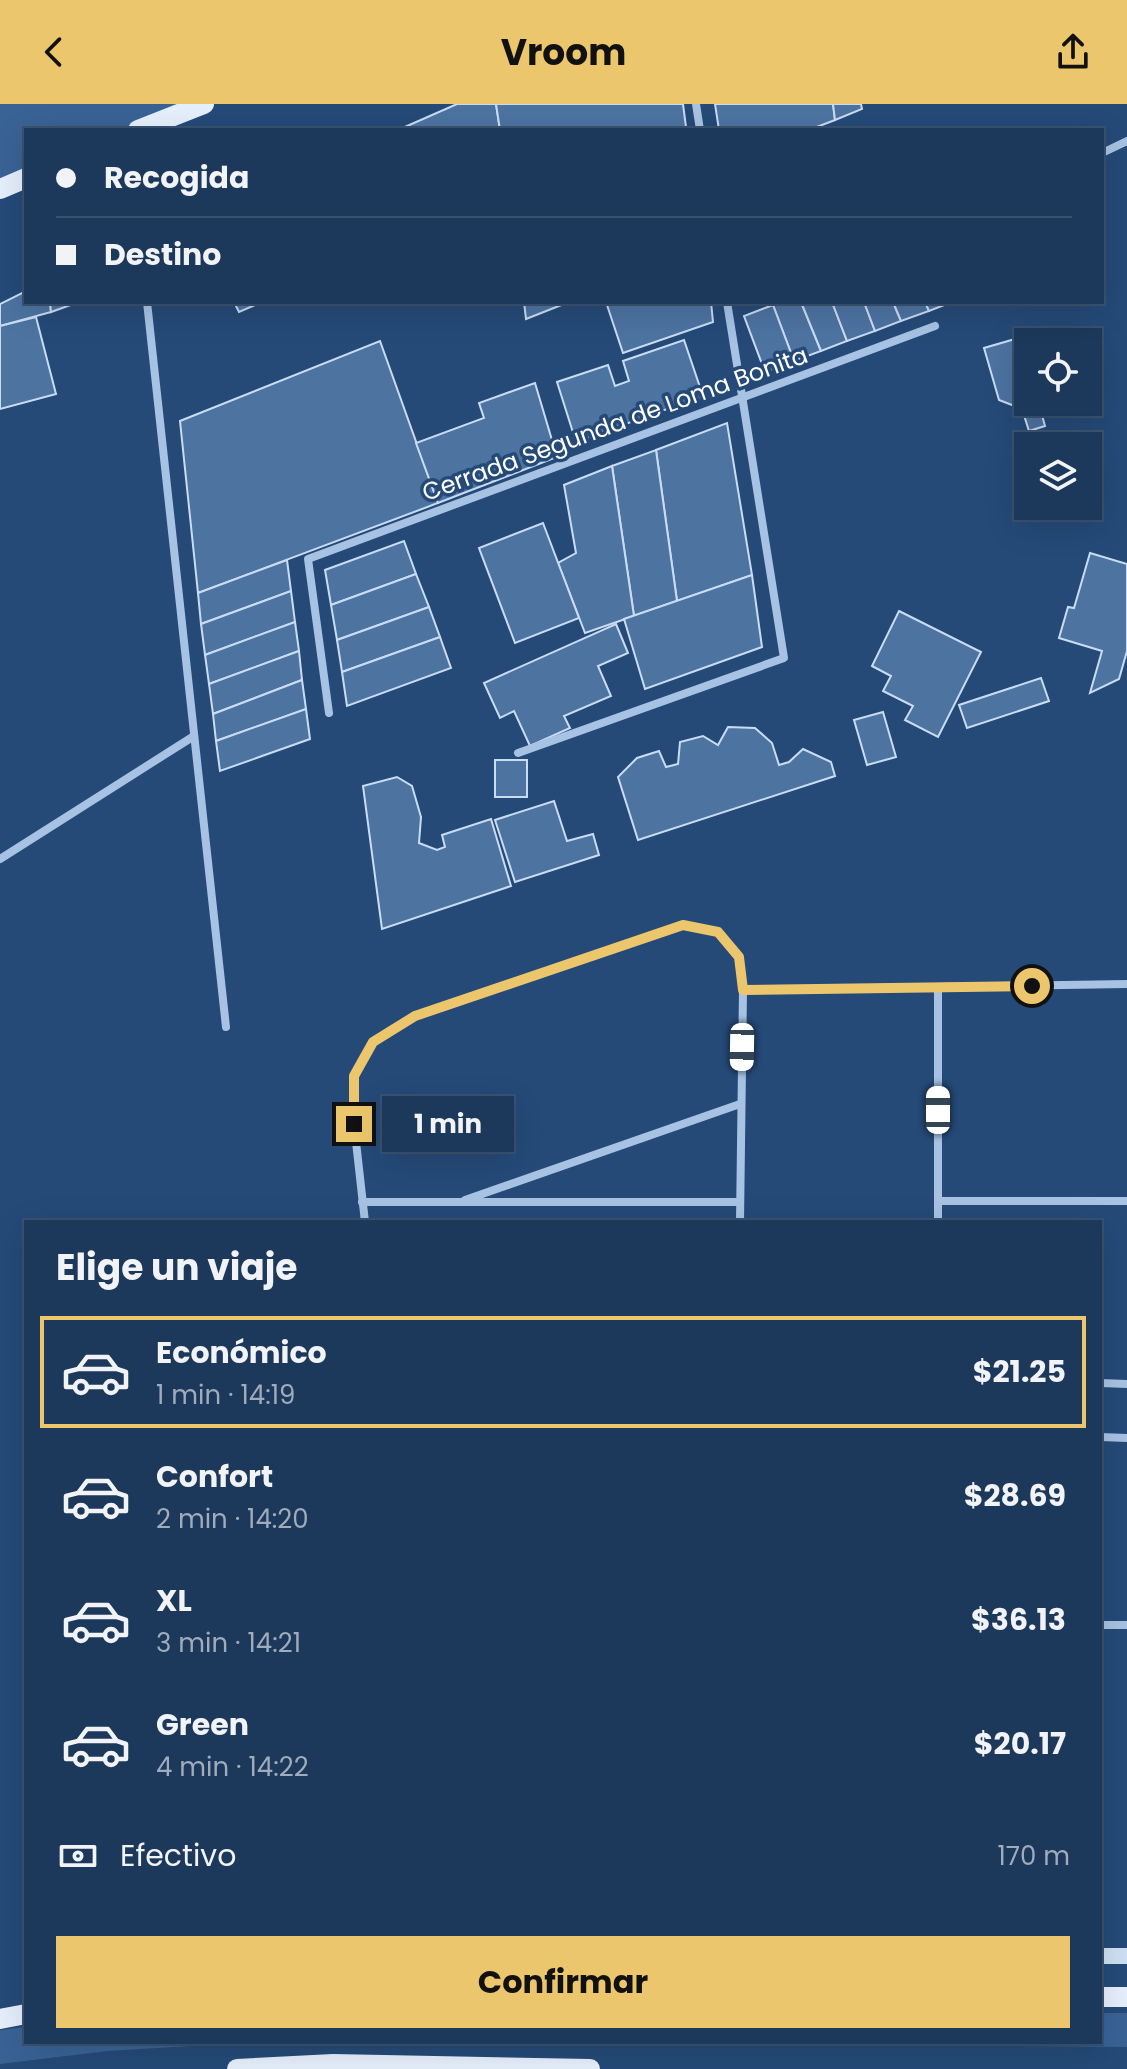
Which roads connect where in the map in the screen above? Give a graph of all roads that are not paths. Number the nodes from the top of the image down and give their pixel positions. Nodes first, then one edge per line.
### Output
1 (204, 104) edge
2 (696, 104) edge
3 (143, 128) edge
4 (700, 128) edge
5 (1127, 141) edge
6 (1104, 152) edge
7 (24, 179) edge
8 (0, 189) edge
9 (147, 304) edge
10 (727, 304) edge
11 (935, 326) dead end
12 (741, 398) junction
13 (329, 713) dead end
14 (194, 736) junction
15 (518, 753) dead end
16 (0, 859) edge
17 (1127, 984) edge
18 (938, 988) junction
19 (743, 990) junction
20 (226, 1027) dead end
21 (740, 1104) junction
22 (938, 1201) junction
23 (1127, 1201) edge
24 (362, 1202) junction
25 (459, 1202) junction
26 (740, 1202) junction
27 (365, 1220) edge
28 (740, 1220) edge
29 (938, 1220) edge
30 (1102, 1383) edge
31 (1127, 1384) edge
32 (1102, 1437) edge
33 (1127, 1438) edge
34 (1102, 1625) edge
35 (1127, 1625) edge
36 (1102, 1956) edge
37 (1127, 1956) edge
38 (1102, 1997) edge
39 (1127, 1997) edge
40 (24, 2014) edge
41 (0, 2019) edge
42 (237, 2069) edge
43 (590, 2069) edge

1 - 3 main road
2 - 4 street
5 - 6 street
7 - 8 main road
9 - 14 street
10 - 12 street
11 - 12 street, Cerrada Segunda de Loma Bonita
12 - 13 street, Cerrada Segunda de Loma Bonita
12 - 15 street
14 - 16 street
14 - 20 street
17 - 18 street
18 - 19 street
18 - 22 street
19 - 21 street
19 - 24 street
21 - 25 street
21 - 26 street
22 - 23 street
22 - 29 street
24 - 25 street
24 - 27 street
25 - 26 street
26 - 28 street
30 - 31 street
32 - 33 street
34 - 35 street
36 - 37 street
38 - 39 main road
40 - 41 main road
42 - 43 main road

